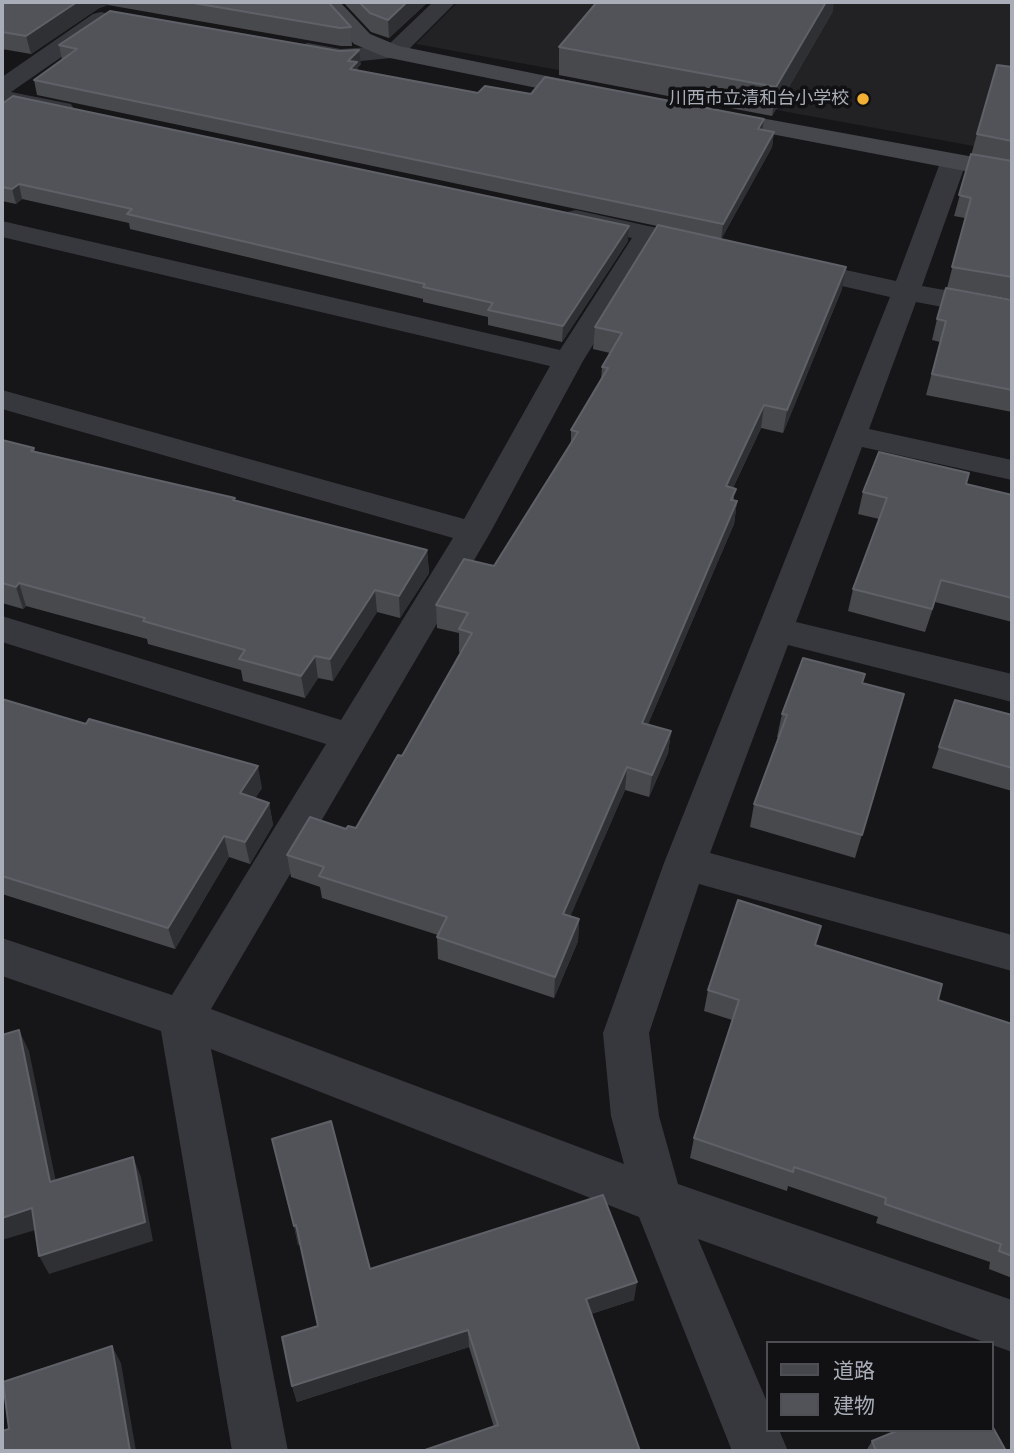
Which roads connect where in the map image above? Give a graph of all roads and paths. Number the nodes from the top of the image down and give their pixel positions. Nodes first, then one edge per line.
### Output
1 (328, 2) edge
2 (445, 2) edge
3 (122, 17) edge
4 (286, 46) edge
5 (393, 52) junction
6 (2, 87) edge
7 (2, 97) edge
8 (615, 97) edge
9 (696, 113) edge
10 (96, 117) edge
11 (953, 163) junction
12 (1012, 172) edge
13 (540, 211) edge
14 (2, 229) edge
15 (770, 261) edge
16 (906, 292) junction
17 (1012, 311) edge
18 (568, 361) junction
19 (2, 399) edge
20 (850, 435) junction
21 (1012, 470) edge
22 (472, 533) junction
23 (2, 629) edge
24 (774, 629) junction
25 (1012, 688) edge
26 (352, 738) junction
27 (685, 863) junction
28 (1012, 953) edge
29 (2, 957) edge
30 (182, 1018) junction
31 (659, 1201) junction
32 (1012, 1326) edge
33 (260, 1451) edge
34 (760, 1451) edge

1 - 5 street
2 - 5 street
3 - 6 street
4 - 5 street
5 - 8 street
7 - 10 street
9 - 11 street
11 - 12 street
11 - 16 street
13 - 18 street
14 - 18 street
15 - 16 street
16 - 17 street
16 - 20 street
18 - 22 street
19 - 22 street
20 - 21 street
20 - 24 street
22 - 26 street
23 - 26 street
24 - 25 street
24 - 27 street
26 - 30 street
27 - 28 street
27 - 31 street
29 - 30 street
30 - 31 street
30 - 33 street
31 - 32 street
31 - 34 street

